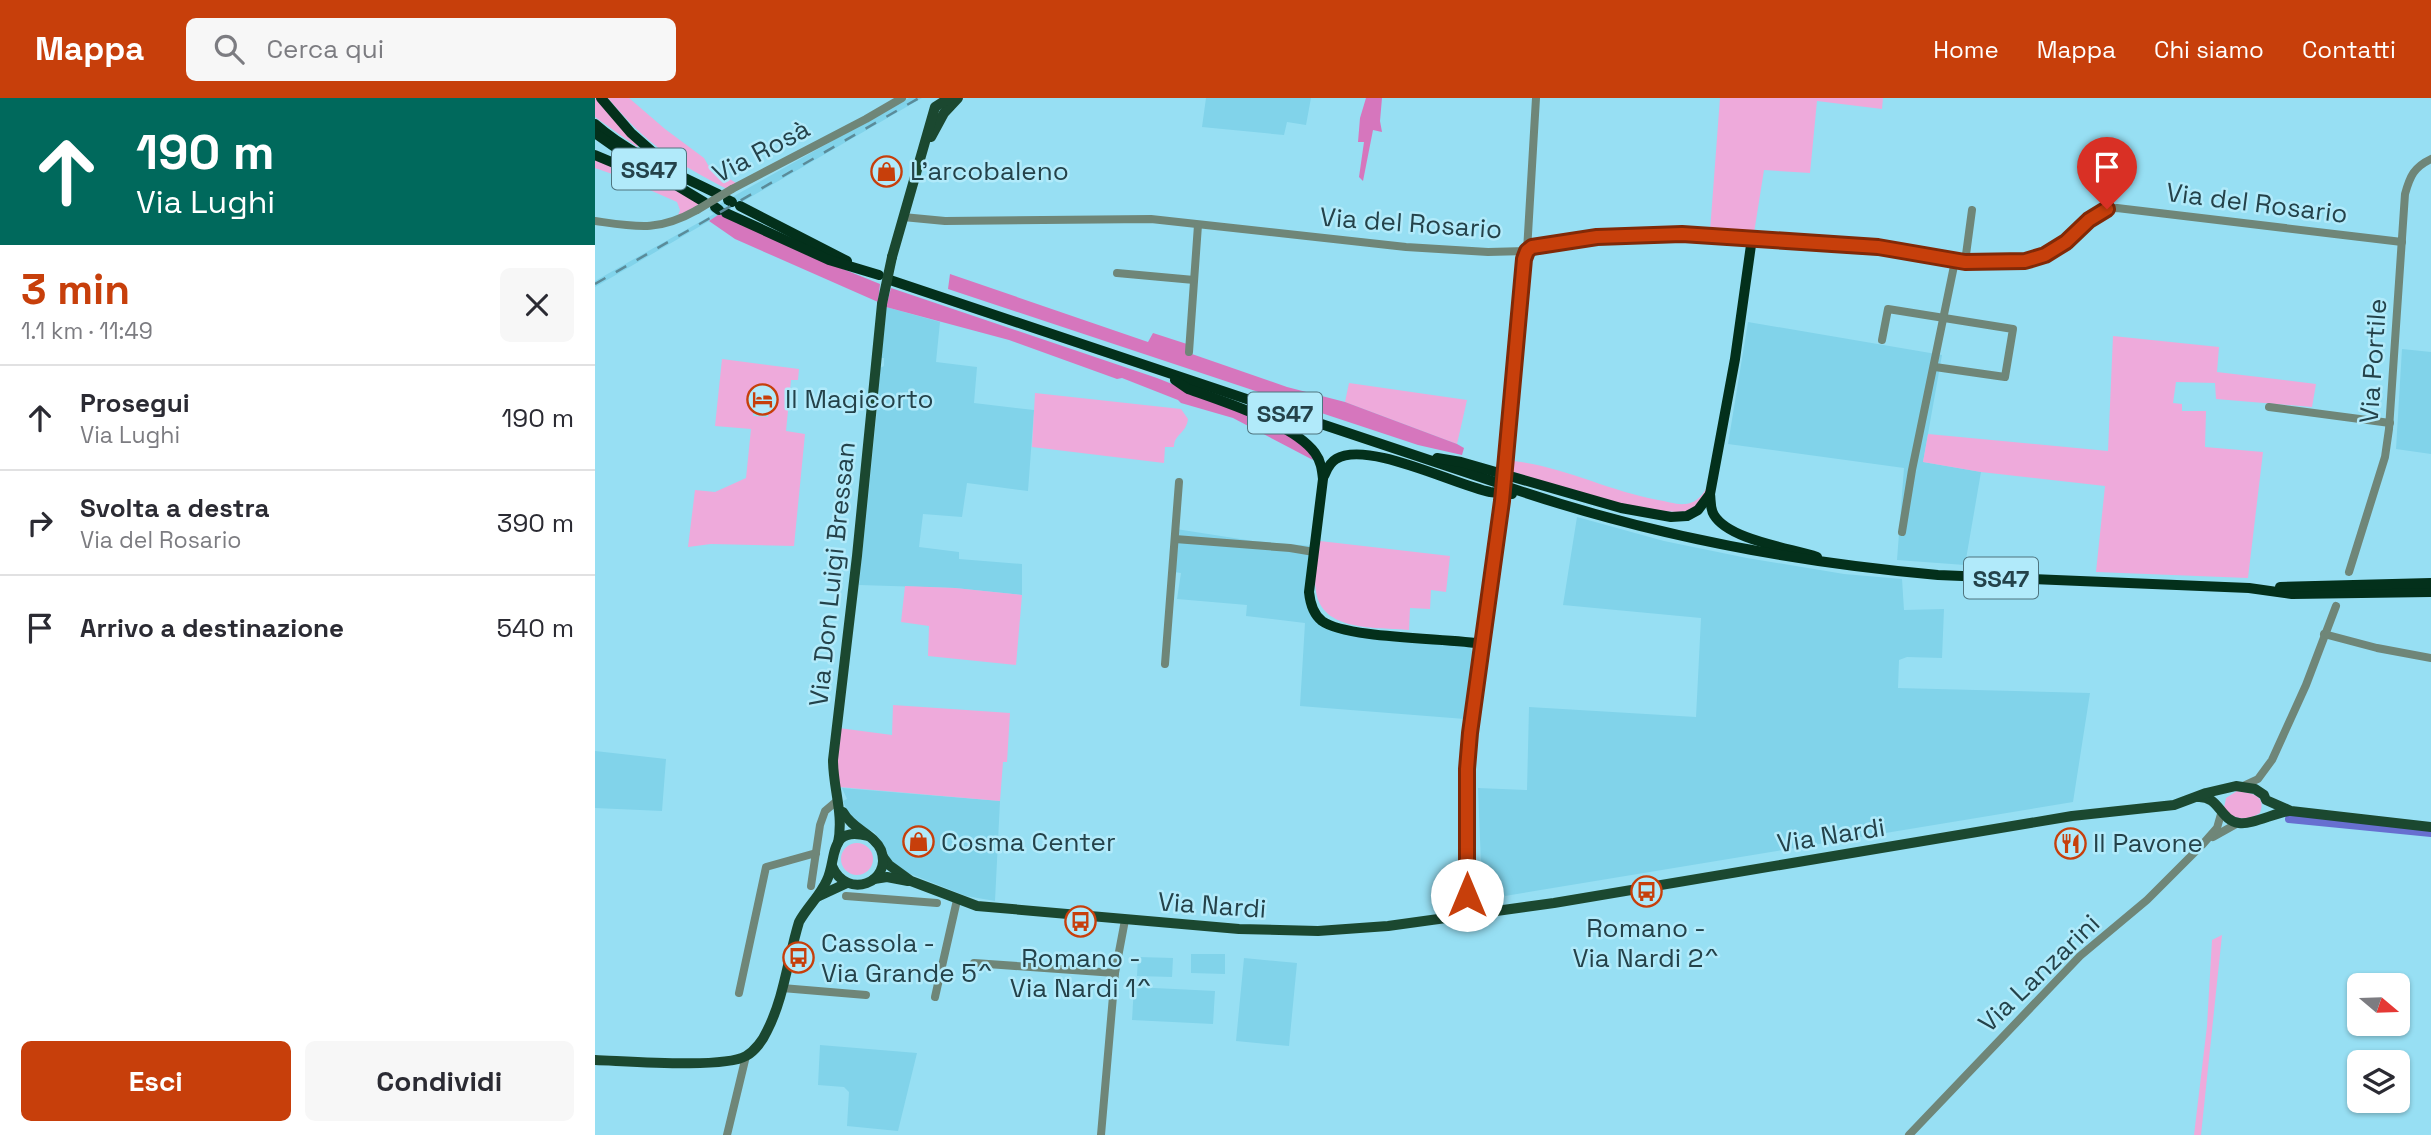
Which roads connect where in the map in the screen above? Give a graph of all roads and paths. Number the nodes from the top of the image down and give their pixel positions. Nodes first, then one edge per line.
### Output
1 (601, 98) edge
2 (902, 98) edge
3 (949, 98) edge
4 (958, 98) edge
5 (1536, 98) edge
6 (938, 107) edge
7 (595, 124) edge
8 (595, 133) edge
9 (595, 155) edge
10 (2431, 159) edge
11 (686, 179) junction
12 (730, 198) junction
13 (712, 208) junction
14 (1972, 211) dead end
15 (903, 217) junction
16 (595, 221) edge
17 (1198, 225) junction
18 (1752, 238) junction
19 (2402, 242) junction
20 (1527, 251) junction
21 (1960, 262) junction
22 (862, 269) junction
23 (1117, 273) dead end
24 (879, 275) dead end
25 (890, 280) dead end
26 (1194, 280) junction
27 (1944, 318) junction
28 (1882, 340) dead end
29 (1189, 352) dead end
30 (1935, 367) junction
31 (1163, 372) junction
32 (2269, 407) dead end
33 (2390, 423) junction
34 (1408, 454) junction
35 (1322, 479) junction
36 (1178, 482) dead end
37 (1710, 494) junction
38 (1535, 496) junction
39 (1902, 533) dead end
40 (1175, 539) junction
41 (1314, 552) junction
42 (1839, 565) junction
43 (2349, 572) dead end
44 (2431, 583) edge
45 (2249, 588) junction
46 (2431, 592) edge
47 (2336, 606) dead end
48 (2324, 634) junction
49 (1483, 645) junction
50 (2431, 658) edge
51 (1165, 664) dead end
52 (2268, 767) junction
53 (2243, 786) junction
54 (2228, 790) junction
55 (2195, 797) junction
56 (2265, 798) junction
57 (838, 800) junction
58 (2221, 811) junction
59 (2291, 811) junction
60 (2262, 818) junction
61 (2238, 823) junction
62 (2431, 827) edge
63 (868, 836) junction
64 (838, 843) junction
65 (2201, 845) junction
66 (816, 853) junction
67 (883, 857) junction
68 (832, 866) junction
69 (874, 879) junction
70 (846, 883) junction
71 (915, 883) junction
72 (811, 886) dead end
73 (846, 896) dead end
74 (817, 898) junction
75 (957, 900) junction
76 (913, 901) junction
77 (937, 903) dead end
78 (1469, 914) junction
79 (1125, 920) junction
80 (974, 962) dead end
81 (1115, 973) junction
82 (782, 988) junction
83 (740, 993) dead end
84 (866, 995) dead end
85 (935, 997) dead end
86 (746, 1056) junction
87 (595, 1060) edge
88 (727, 1135) edge
89 (1101, 1135) edge
90 (1909, 1135) edge

1 - 11 highway, SS47
2 - 12 street, Via Rosà
3 - 6 main road
4 - 6 main road
5 - 20 street
6 - 15 main road, Via Don Luigi Bressan
7 - 11 highway, SS47
8 - 13 highway, SS47
9 - 13 highway, SS47
10 - 19 street, Via Portile
11 - 12 highway, SS47
12 - 13 street, Via Rosà, bridge
12 - 22 highway, SS47
13 - 16 street, Via Rosà
13 - 22 highway, SS47
14 - 21 street
15 - 17 street, Via del Rosario
15 - 57 main road, Via Don Luigi Bressan, bridge
17 - 20 street, Via del Rosario
17 - 26 street
18 - 20 street, Via del Rosario
18 - 21 street, Via del Rosario
18 - 37 highway
19 - 21 street, Via del Rosario
19 - 33 street, Via Portile
20 - 49 street, bridge
21 - 27 street
22 - 24 highway, SS47
23 - 26 street
25 - 31 highway, SS47
26 - 29 street
27 - 28 street
27 - 30 street
27 - 30 street
30 - 39 street
31 - 34 highway, SS47
31 - 35 highway
32 - 33 street
33 - 43 street, Via Portile
34 - 37 highway
34 - 38 highway, SS47
35 - 38 highway
35 - 41 highway
36 - 40 street
37 - 42 highway
38 - 42 highway, SS47
40 - 41 street
40 - 51 street
41 - 49 highway
42 - 45 highway, SS47
44 - 45 highway, SS47
45 - 46 highway, SS47
47 - 48 street
48 - 50 street
48 - 52 street
49 - 78 street
52 - 53 street
52 - 56 street
53 - 54 main road, Via Nardi
53 - 56 main road
54 - 55 main road, Via Nardi
54 - 58 main road
55 - 58 main road
55 - 78 main road, Via Nardi
56 - 59 main road
56 - 60 main road
57 - 63 main road, Via Don Luigi Bressan
57 - 64 main road, Via Don Luigi Bressan
57 - 66 street
58 - 61 main road
58 - 65 street, Via Lanzarini
59 - 60 main road
59 - 62 main road
60 - 61 main road
61 - 65 street, Via Lanzarini
63 - 64 main road
63 - 67 main road
64 - 68 main road
65 - 90 street, Via Lanzarini
66 - 72 street
66 - 83 street
67 - 69 main road
67 - 71 main road, Via Nardi
68 - 70 main road
68 - 74 main road
69 - 70 main road
69 - 71 main road, Via Nardi
70 - 74 main road
71 - 75 main road, Via Nardi
71 - 76 street
73 - 76 street
74 - 82 main road
75 - 79 main road, Via Nardi
75 - 85 street
76 - 77 street
78 - 79 main road, Via Nardi
79 - 81 street
80 - 81 street
81 - 89 street
82 - 84 street
82 - 86 main road
86 - 87 main road
86 - 88 street

